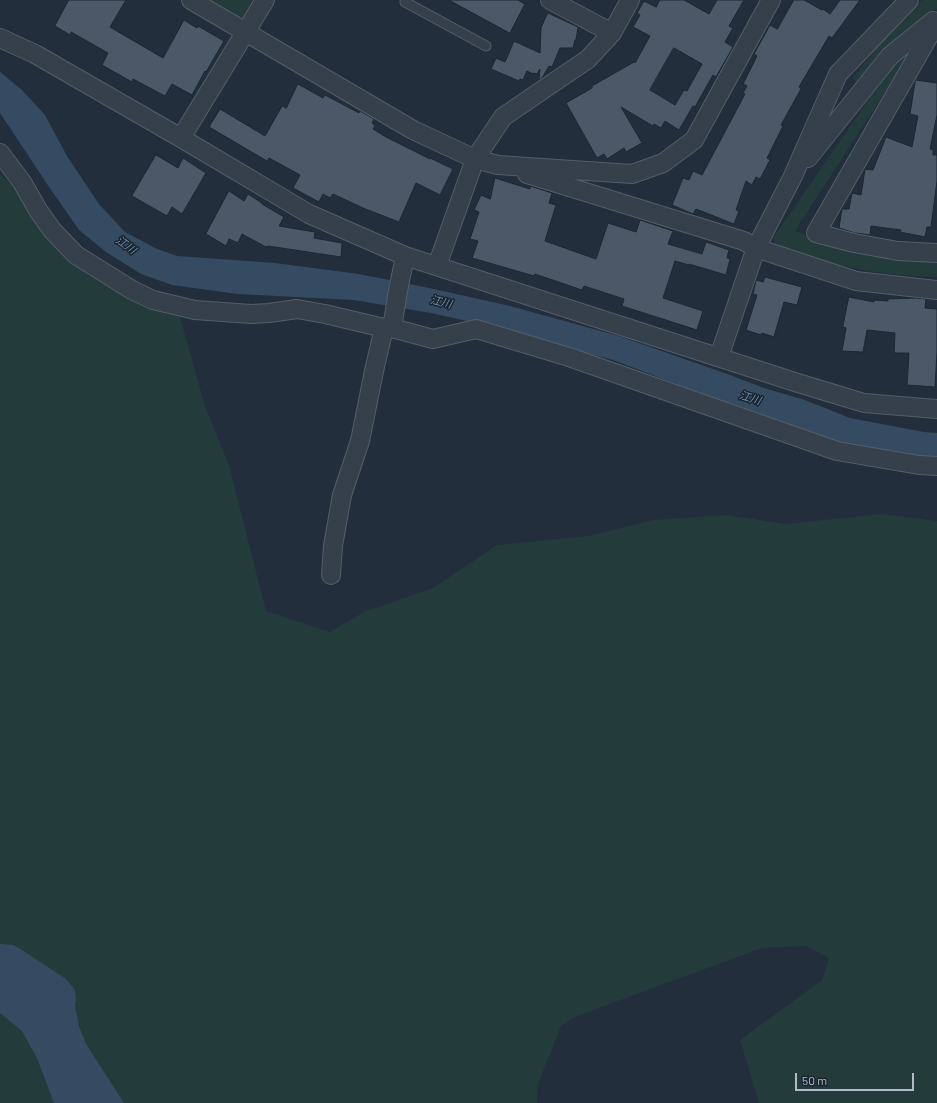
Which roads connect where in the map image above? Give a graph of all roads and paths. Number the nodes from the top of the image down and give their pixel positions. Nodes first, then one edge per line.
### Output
1 (191, 0) edge
2 (265, 0) edge
3 (406, 0) edge
4 (550, 0) edge
5 (630, 0) edge
6 (771, 0) edge
7 (909, 0) edge
8 (937, 18) edge
9 (937, 22) edge
10 (246, 32) junction
11 (612, 34) junction
12 (0, 38) edge
13 (486, 46) dead end
14 (181, 138) junction
15 (0, 153) edge
16 (476, 159) junction
17 (498, 165) junction
18 (793, 176) junction
19 (756, 248) junction
20 (937, 253) edge
21 (406, 256) junction
22 (437, 266) junction
23 (937, 290) edge
24 (388, 328) junction
25 (719, 357) junction
26 (937, 409) edge
27 (937, 466) edge
28 (331, 575) dead end

1 - 10 street
2 - 10 street
3 - 13 lane
4 - 11 street
5 - 11 street
6 - 17 street
7 - 18 street
8 - 18 street
9 - 20 street
10 - 14 street
10 - 16 street
11 - 16 street
12 - 14 street
14 - 21 street
15 - 24 street
16 - 17 street
16 - 22 street
17 - 19 street
18 - 19 street
19 - 23 street
19 - 25 street
21 - 22 street
21 - 24 street
22 - 25 street
24 - 27 street
24 - 28 street
25 - 26 street

